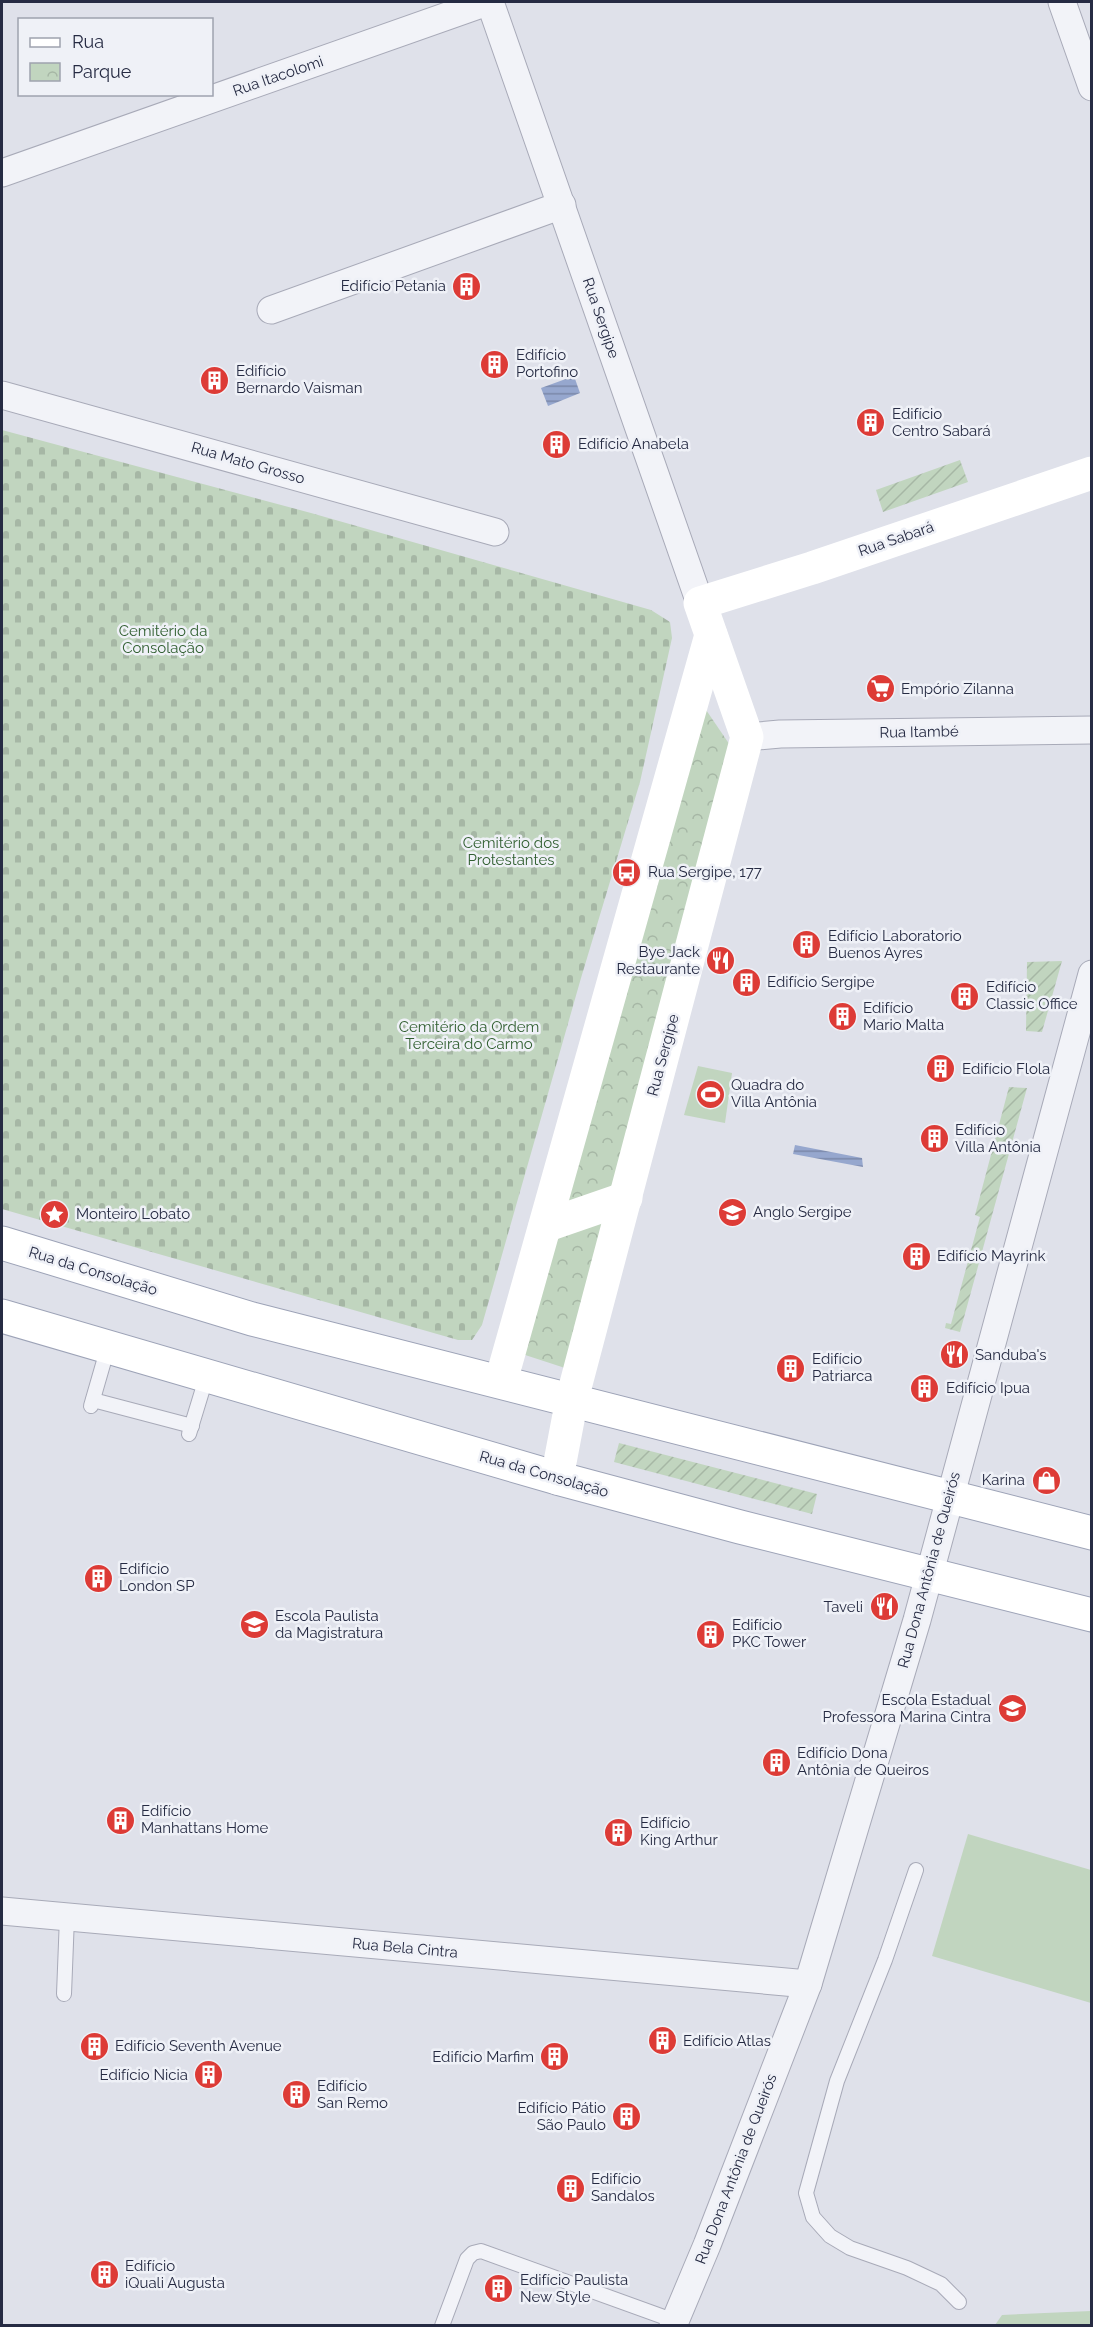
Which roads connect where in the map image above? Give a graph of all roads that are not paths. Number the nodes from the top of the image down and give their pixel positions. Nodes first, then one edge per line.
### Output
1 (489, 2) edge
2 (1062, 2) edge
3 (1092, 87) edge
4 (2, 173) edge
5 (562, 205) junction
6 (271, 310) dead end
7 (2, 395) edge
8 (1092, 473) edge
9 (495, 532) dead end
10 (700, 603) junction
11 (711, 634) junction
12 (1092, 730) edge
13 (747, 737) junction
14 (1092, 974) edge
15 (626, 1198) junction
16 (545, 1226) junction
17 (2, 1243) edge
18 (2, 1316) edge
19 (108, 1347) junction
20 (207, 1375) junction
21 (501, 1381) junction
22 (572, 1399) junction
23 (557, 1478) junction
24 (950, 1496) junction
25 (1092, 1533) edge
26 (930, 1575) junction
27 (1092, 1615) edge
28 (916, 1870) dead end
29 (2, 1911) edge
30 (67, 1917) junction
31 (808, 1984) junction
32 (64, 1994) dead end
33 (958, 2302) dead end
34 (674, 2323) edge
35 (441, 2325) edge

1 - 4 street, Rua Itacolomi
1 - 5 street, Rua Sergipe
2 - 3 street
5 - 6 street
5 - 10 street, Rua Sergipe
7 - 9 street, Rua Mato Grosso
8 - 10 main road, Rua Sabará
10 - 11 main road, Rua Sergipe
11 - 13 main road, Rua Sergipe
11 - 16 main road
12 - 13 street, Rua Itambé
13 - 15 main road, Rua Sergipe
14 - 24 street, Rua Dona Antônia de Queirós
15 - 16 main road
15 - 22 main road, Rua Sergipe
16 - 21 main road
17 - 21 main road, Rua da Consolação
18 - 19 main road, Rua da Consolação
19 - 20 main road, Rua da Consolação
19 - 20 lane
20 - 23 main road, Rua da Consolação
21 - 22 main road, Rua da Consolação
22 - 23 main road, Rua Sergipe
22 - 24 main road, Rua da Consolação
23 - 26 main road, Rua da Consolação
24 - 25 main road, Rua da Consolação
24 - 26 street, Rua Dona Antônia de Queirós
26 - 27 main road, Rua da Consolação
26 - 31 street, Rua Dona Antônia de Queirós
28 - 33 lane
29 - 30 street, Rua Bela Cintra
30 - 31 street, Rua Bela Cintra
30 - 32 lane
31 - 34 street, Rua Dona Antônia de Queirós
34 - 35 lane

